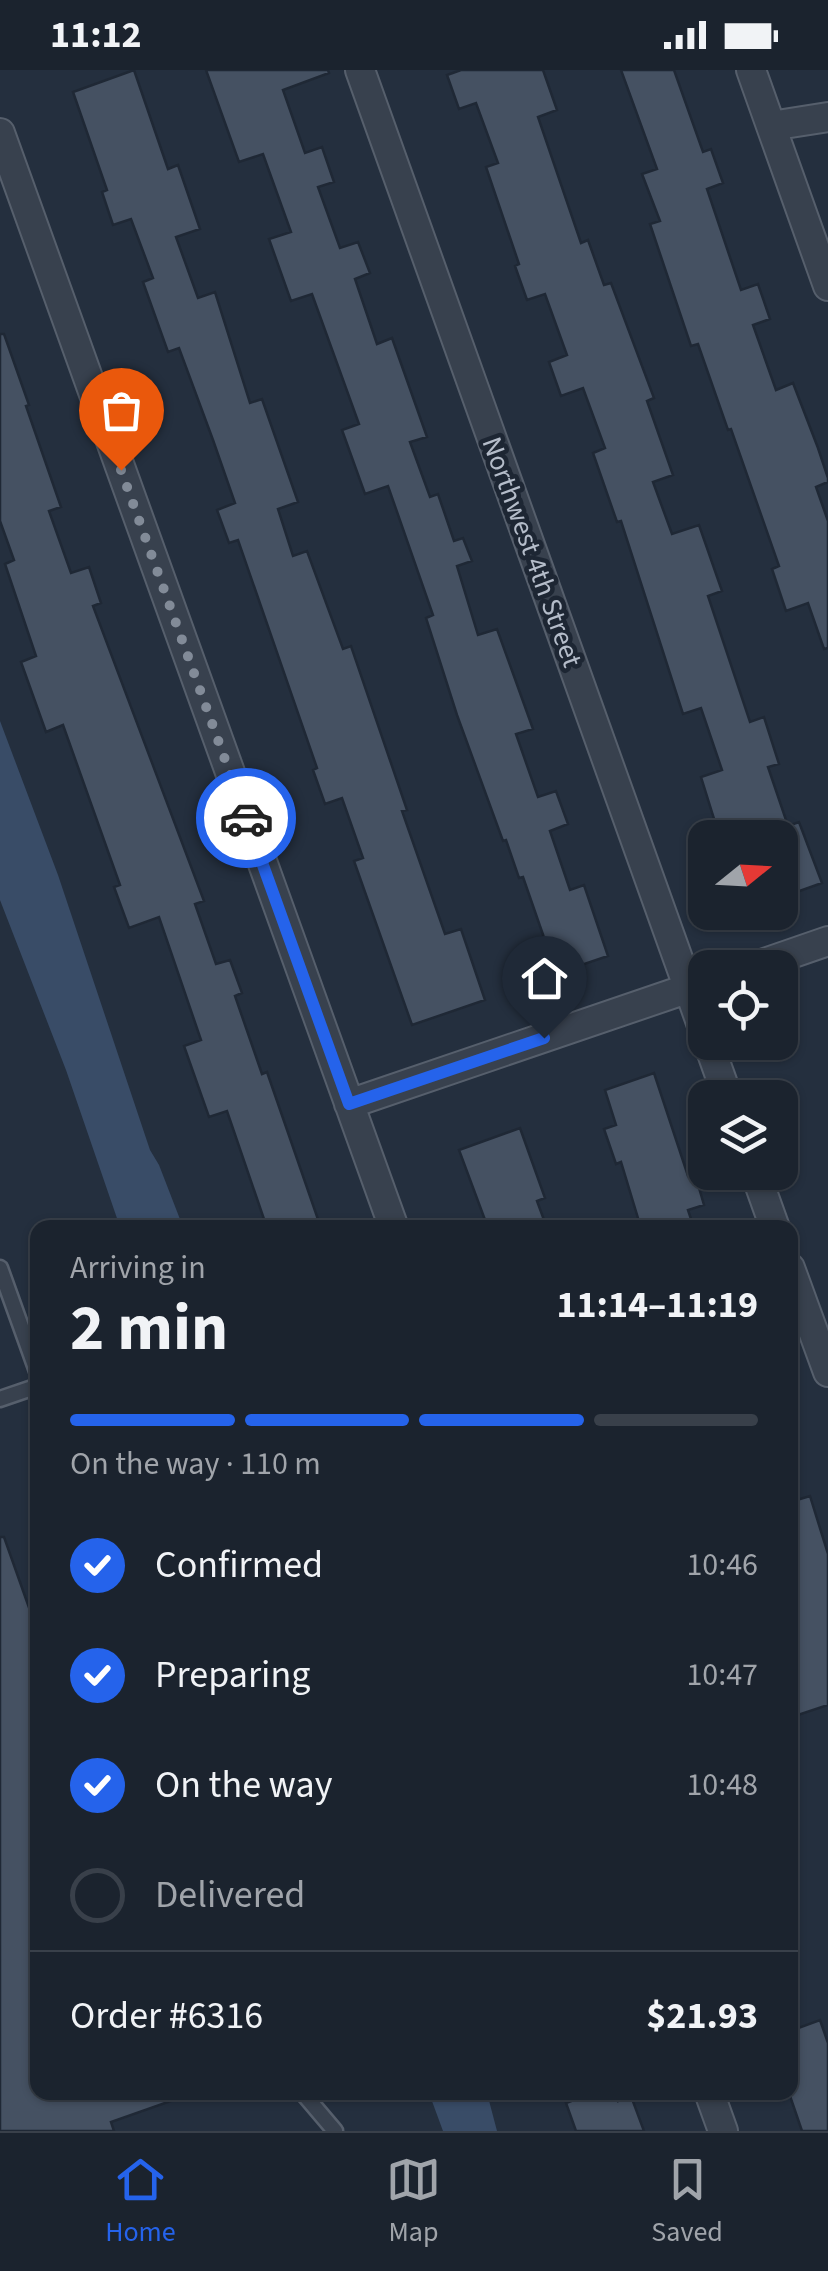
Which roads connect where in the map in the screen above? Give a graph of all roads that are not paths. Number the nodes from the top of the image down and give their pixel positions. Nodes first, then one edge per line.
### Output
1 (360, 70) edge
2 (751, 70) edge
3 (828, 116) edge
4 (771, 126) junction
5 (0, 133) edge
6 (828, 286) edge
7 (828, 941) edge
8 (798, 951) edge
9 (688, 962) edge
10 (688, 989) edge
11 (349, 1104) junction
12 (761, 1190) edge
13 (391, 1220) edge
14 (772, 1220) edge
15 (0, 1268) edge
16 (798, 1290) edge
17 (30, 1352) edge
18 (828, 1372) edge
19 (30, 1389) edge
20 (0, 1399) edge
21 (309, 2100) edge
22 (712, 2100) edge
23 (335, 2131) edge
24 (723, 2131) edge

1 - 9 street, Northwest 4th Street
2 - 4 street
3 - 4 street
4 - 6 street
5 - 11 street
7 - 8 street
10 - 11 street
11 - 13 street
12 - 14 street
15 - 17 lane
16 - 18 street
19 - 20 lane
21 - 23 lane
22 - 24 street

